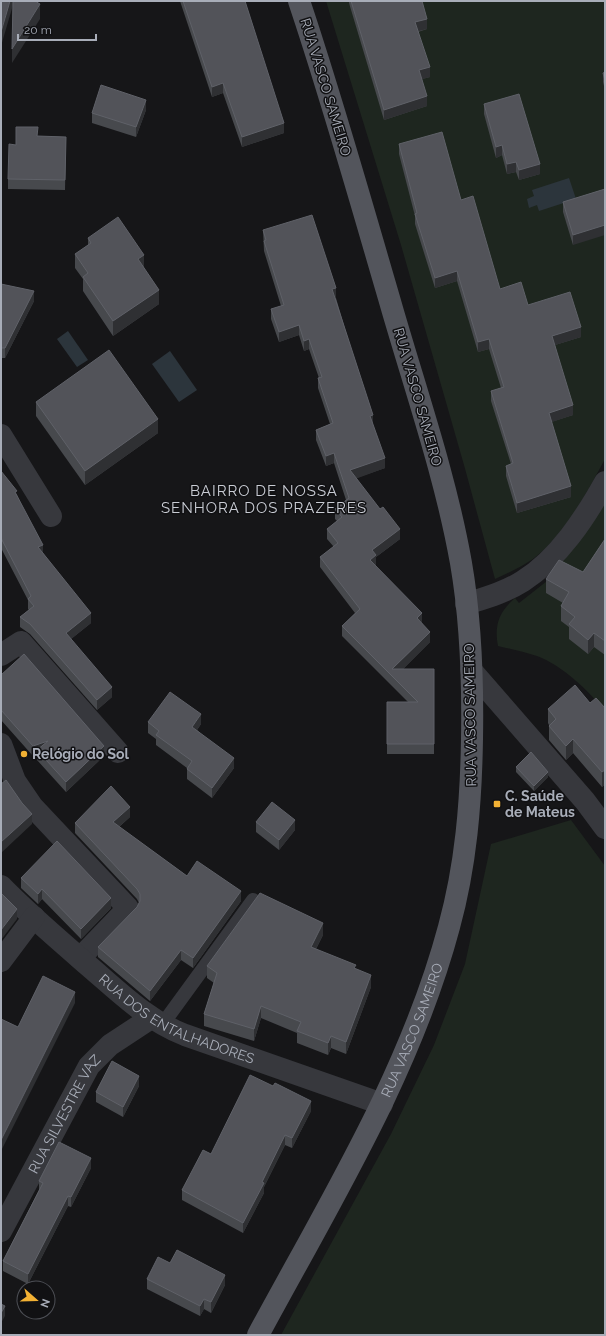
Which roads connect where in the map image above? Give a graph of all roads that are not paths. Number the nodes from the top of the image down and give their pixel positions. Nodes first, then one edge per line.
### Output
1 (299, 1) edge
2 (4, 449) edge
3 (605, 482) edge
4 (51, 516) dead end
5 (466, 604) junction
6 (1, 655) edge
7 (471, 670) junction
8 (1, 744) edge
9 (118, 752) dead end
10 (8, 785) edge
11 (605, 828) edge
12 (1, 886) edge
13 (252, 900) dead end
14 (34, 917) junction
15 (80, 958) junction
16 (1, 961) edge
17 (156, 1021) junction
18 (382, 1104) junction
19 (1, 1231) edge
20 (258, 1335) edge

1 - 5 main road, RUA VASCO SAMEIRO
2 - 4 street
3 - 5 street
5 - 7 main road, RUA VASCO SAMEIRO
6 - 9 street
7 - 11 street
7 - 18 main road, RUA VASCO SAMEIRO
8 - 10 street
10 - 15 street
12 - 14 street, RUA DOS ENTALHADORES
13 - 17 lane
14 - 15 street, RUA DOS ENTALHADORES
14 - 16 street
15 - 17 street, RUA DOS ENTALHADORES
17 - 18 street, RUA DOS ENTALHADORES
17 - 19 street, RUA SILVESTRE VAZ
18 - 20 main road, RUA VASCO SAMEIRO

